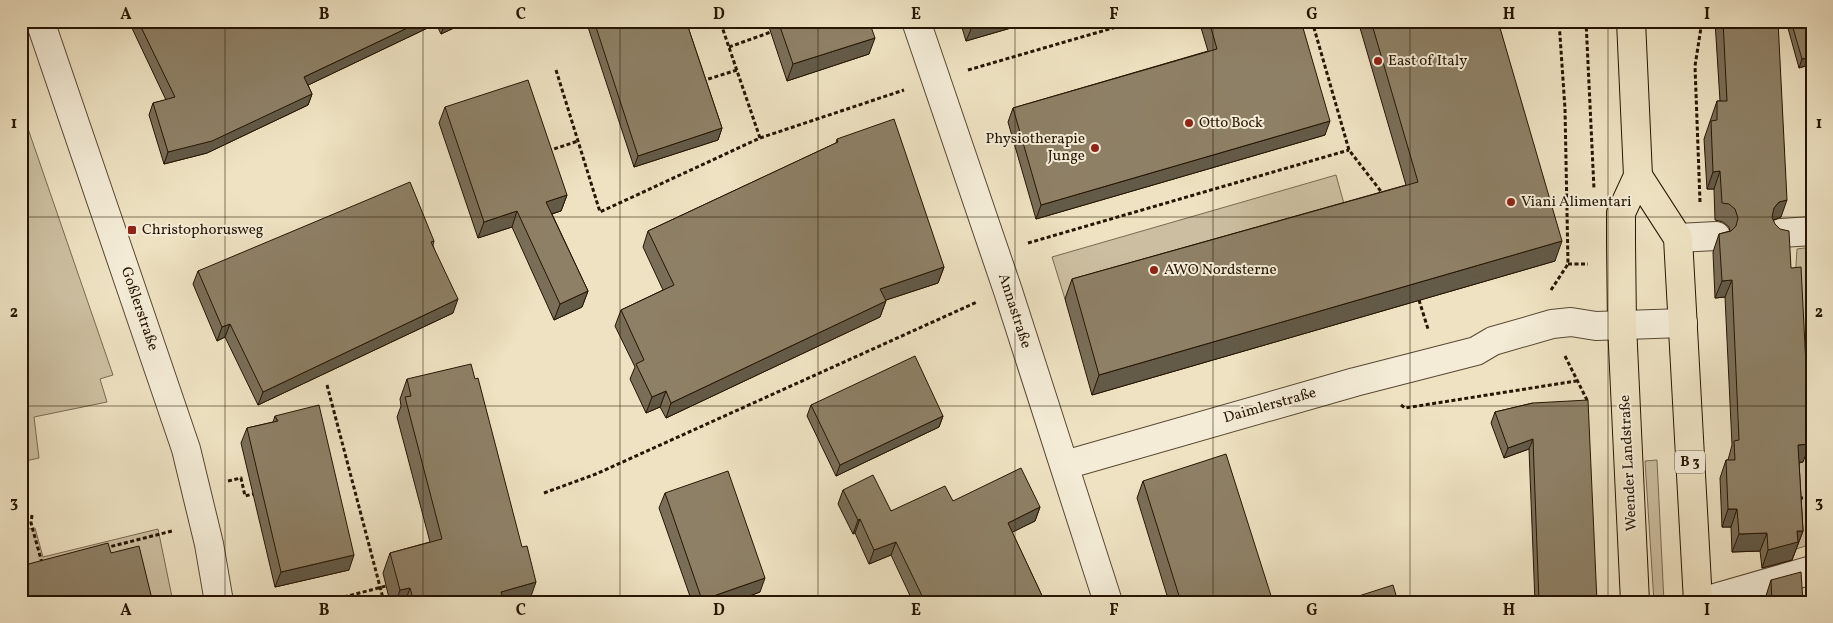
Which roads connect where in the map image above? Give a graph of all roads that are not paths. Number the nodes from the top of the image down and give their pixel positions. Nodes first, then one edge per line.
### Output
1 (40, 21) edge
2 (916, 21) edge
3 (1631, 21) edge
4 (1638, 176) junction
5 (1812, 231) edge
6 (1781, 233) edge
7 (1683, 323) junction
8 (1622, 325) junction
9 (1065, 465) junction
10 (1812, 570) edge
11 (219, 602) edge
12 (1108, 602) edge
13 (1635, 602) edge
14 (1700, 602) edge

1 - 11 street, Goßlerstraße
2 - 9 street, Annastraße
3 - 4 main road, Weender Landstraße
4 - 7 main road, B 3
4 - 8 main road, Weender Landstraße
5 - 6 street
7 - 8 street
7 - 14 main road, B 3
8 - 9 street, Daimlerstraße
8 - 13 main road, Weender Landstraße
9 - 12 street, Annastraße
10 - 14 street

